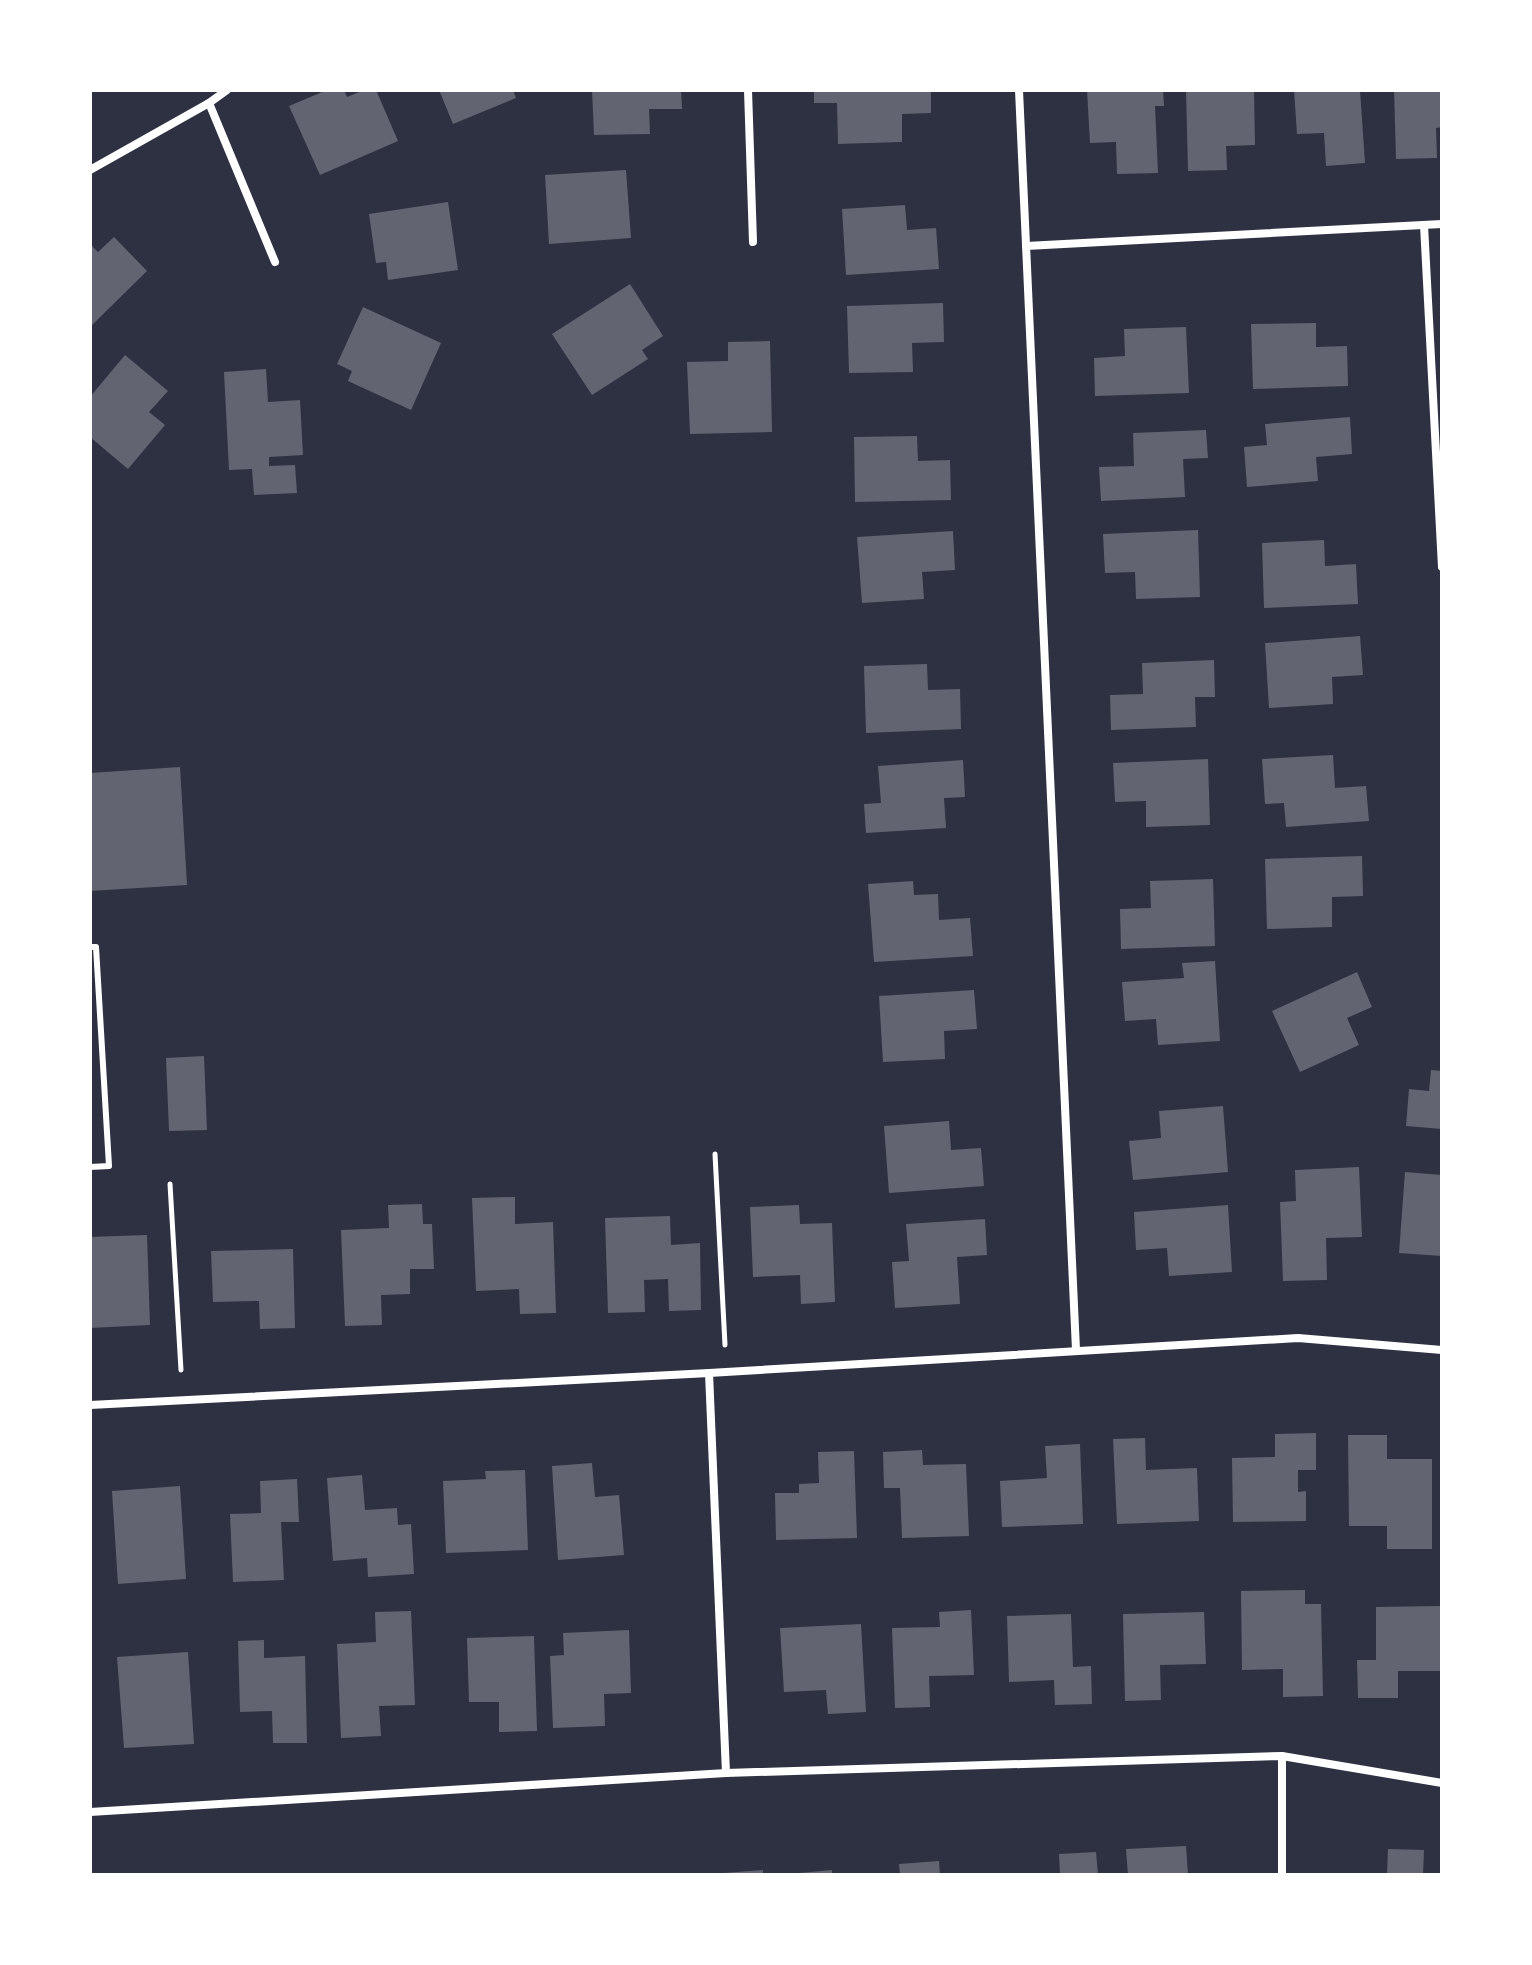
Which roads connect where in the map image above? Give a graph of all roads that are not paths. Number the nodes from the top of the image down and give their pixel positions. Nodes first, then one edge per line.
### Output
1 (227, 90) edge
2 (748, 90) edge
3 (1019, 90) edge
4 (209, 103) junction
5 (90, 170) edge
6 (1442, 224) edge
7 (1424, 225) junction
8 (753, 242) dead end
9 (1026, 246) junction
10 (275, 262) dead end
11 (1442, 567) edge
12 (90, 947) edge
13 (90, 1167) edge
14 (1076, 1350) junction
15 (1442, 1350) edge
16 (709, 1373) junction
17 (90, 1405) edge
18 (1282, 1756) junction
19 (726, 1773) junction
20 (1442, 1783) edge
21 (90, 1812) edge
22 (1282, 1875) edge

1 - 4 street
2 - 8 street
3 - 9 street
4 - 5 street
4 - 10 street
6 - 7 street
7 - 9 street
7 - 11 street
9 - 14 street
12 - 13 lane
14 - 15 street
14 - 16 street
16 - 17 street
16 - 19 street
18 - 19 street
18 - 20 street
18 - 22 street
19 - 21 street

